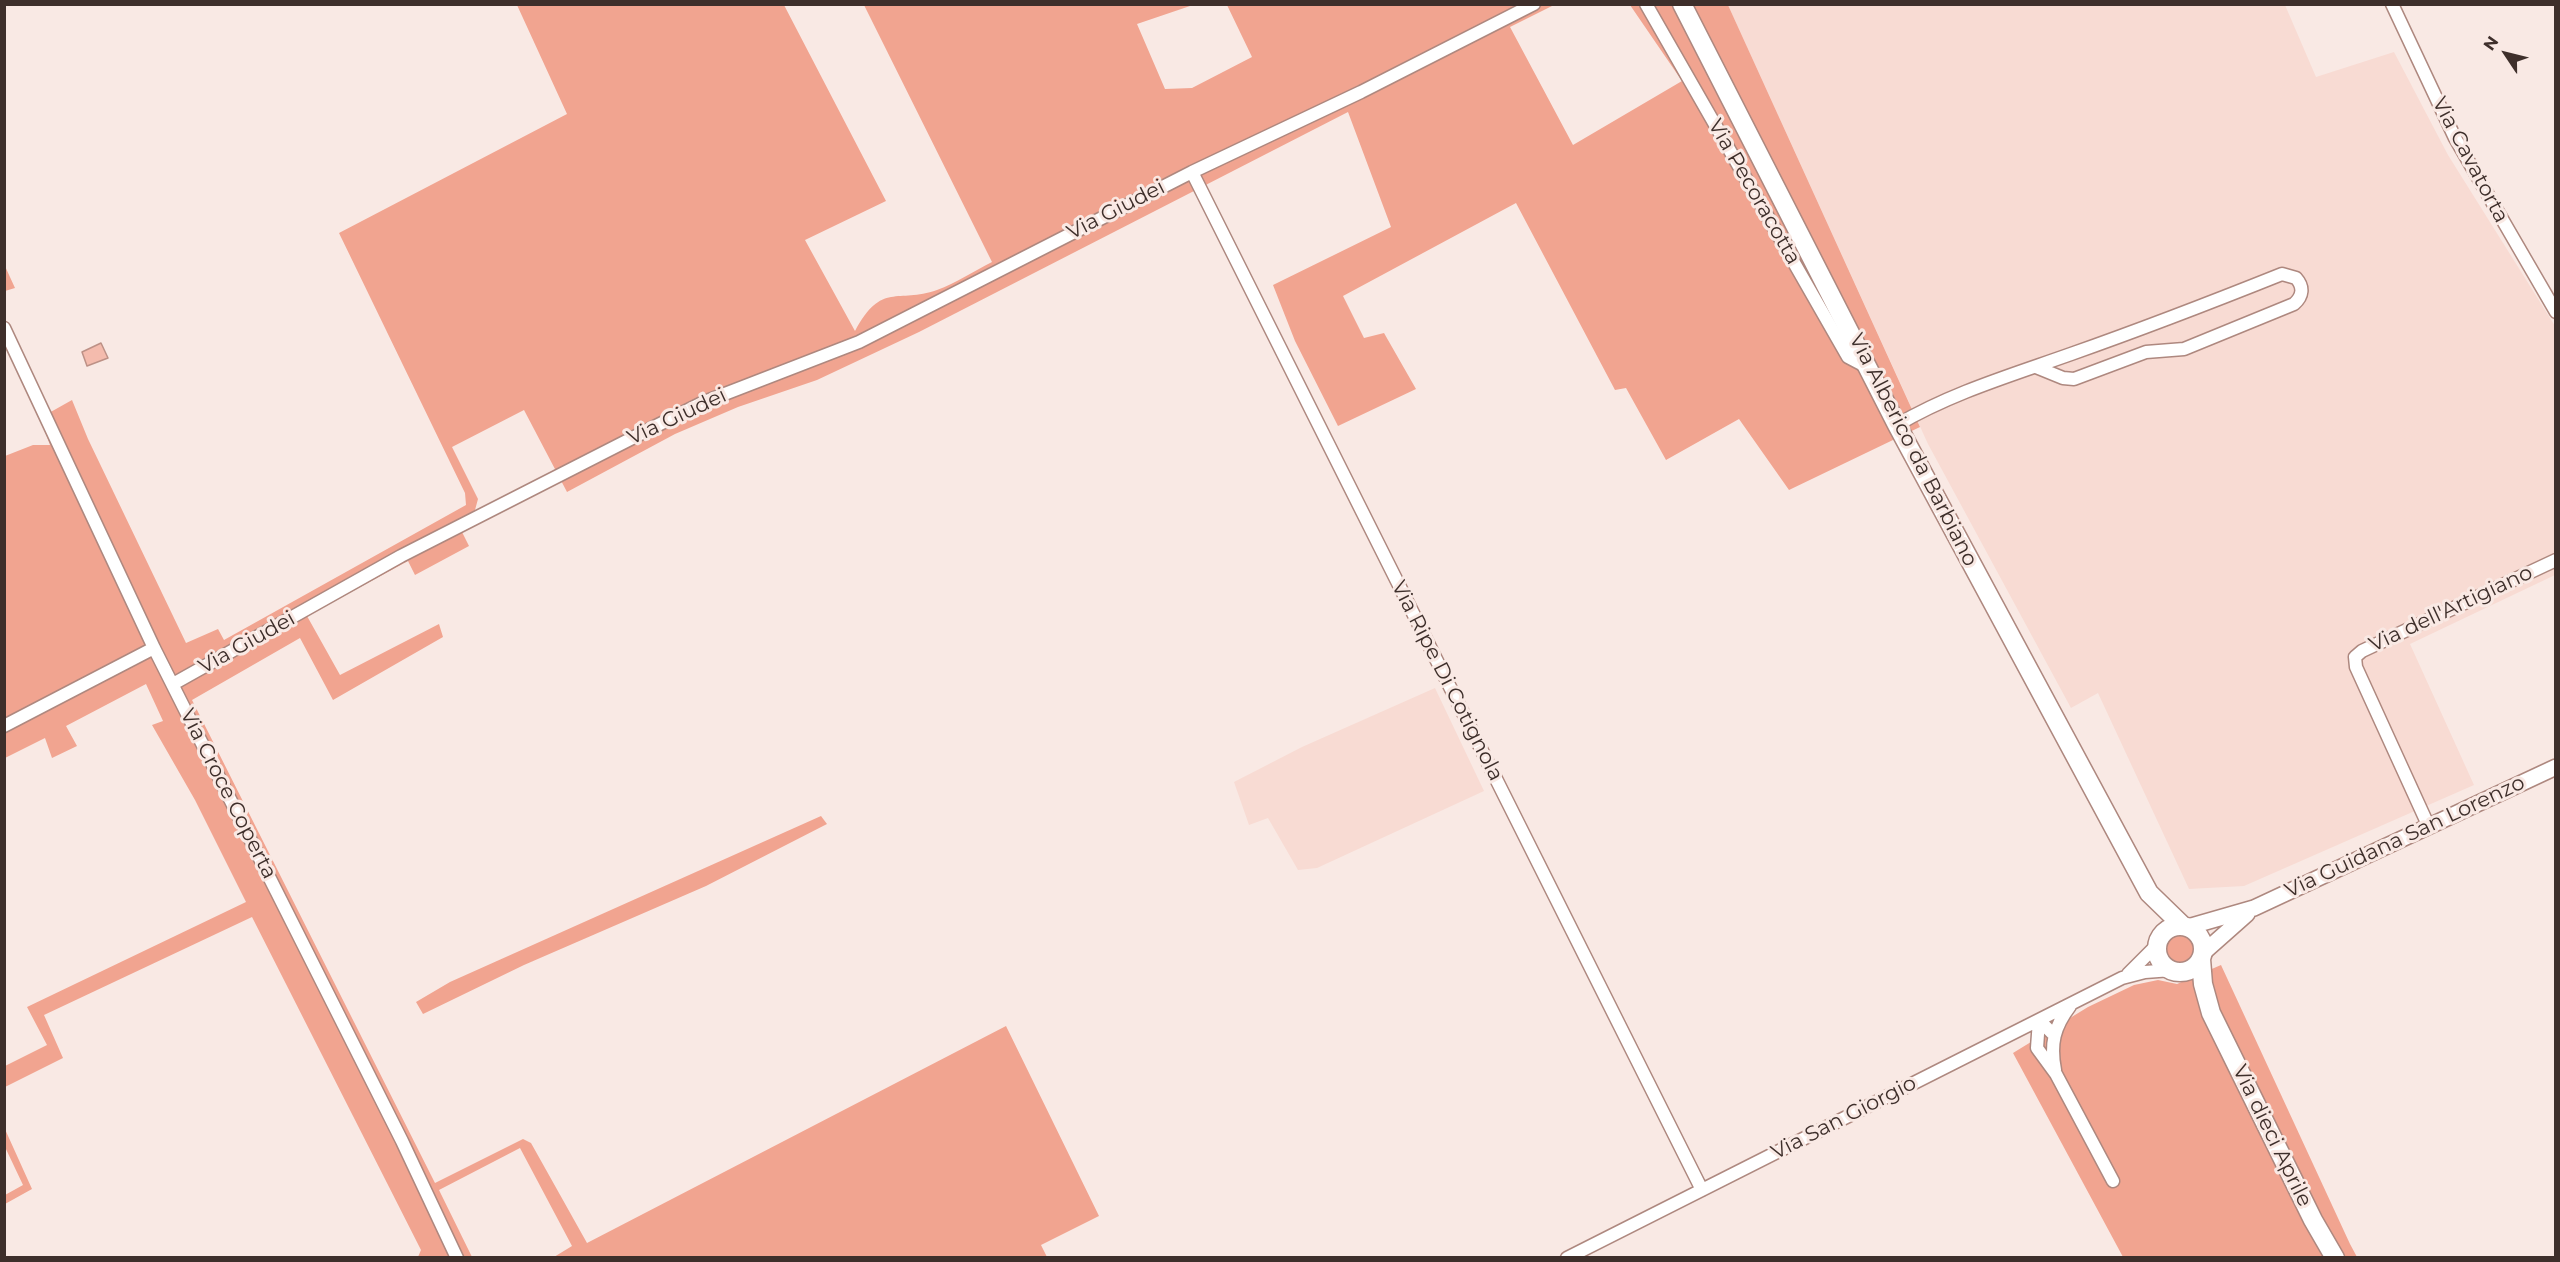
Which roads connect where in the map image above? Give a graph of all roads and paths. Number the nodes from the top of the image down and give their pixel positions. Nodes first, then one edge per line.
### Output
1 (1534, 4) edge
2 (1646, 4) edge
3 (1682, 4) edge
4 (2392, 4) edge
5 (1192, 172) junction
6 (2556, 312) edge
7 (4, 328) edge
8 (2036, 367) junction
9 (1871, 370) junction
10 (1897, 425) junction
11 (2556, 560) edge
12 (154, 648) junction
13 (173, 684) junction
14 (4, 726) edge
15 (2556, 767) edge
16 (2430, 827) junction
17 (2149, 893) junction
18 (2254, 908) junction
19 (2185, 926) junction
20 (2159, 941) junction
21 (2202, 956) junction
22 (2175, 971) junction
23 (2122, 978) junction
24 (2071, 1004) junction
25 (2211, 1013) junction
26 (2039, 1020) junction
27 (2009, 1034) junction
28 (2054, 1035) junction
29 (2037, 1048) junction
30 (2056, 1074) junction
31 (2113, 1181) dead end
32 (1702, 1190) junction
33 (456, 1257) edge
34 (1567, 1257) edge
35 (2335, 1257) edge

1 - 5 street
2 - 9 street, Via Pecoracotta
3 - 9 main road, Via Alberico da Barbiano
4 - 6 street, Via Cavatorta
5 - 13 street, Via Giudei
5 - 32 street, Via Ripe Di Cotignola
7 - 12 street, Via Croce Coperta
8 - 8 street
8 - 10 street
9 - 10 main road, Via Alberico da Barbiano
10 - 17 main road, Via Alberico da Barbiano
11 - 16 street, Via dell'Artigiano
12 - 13 street, Via Croce Coperta
12 - 14 street
13 - 33 street, Via Croce Coperta
15 - 16 street, Via Guidana San Lorenzo
16 - 18 street, Via Guidana San Lorenzo
17 - 19 main road, Via Alberico da Barbiano
17 - 20 main road, Via Alberico da Barbiano
18 - 19 street
18 - 21 street
19 - 20 main road
19 - 21 main road
20 - 22 main road
20 - 23 street, Via San Giorgio
21 - 22 main road
21 - 25 main road, Via dieci Aprile
22 - 23 street, Via San Giorgio
22 - 25 main road, Via dieci Aprile
23 - 24 street, Via San Giorgio
24 - 26 street, Via San Giorgio
24 - 28 street
25 - 35 main road, Via dieci Aprile
26 - 27 street, Via San Giorgio
26 - 28 street
26 - 29 street
27 - 29 street
27 - 32 street, Via San Giorgio
28 - 30 street
29 - 30 street
30 - 31 street
32 - 34 street, Via San Giorgio

